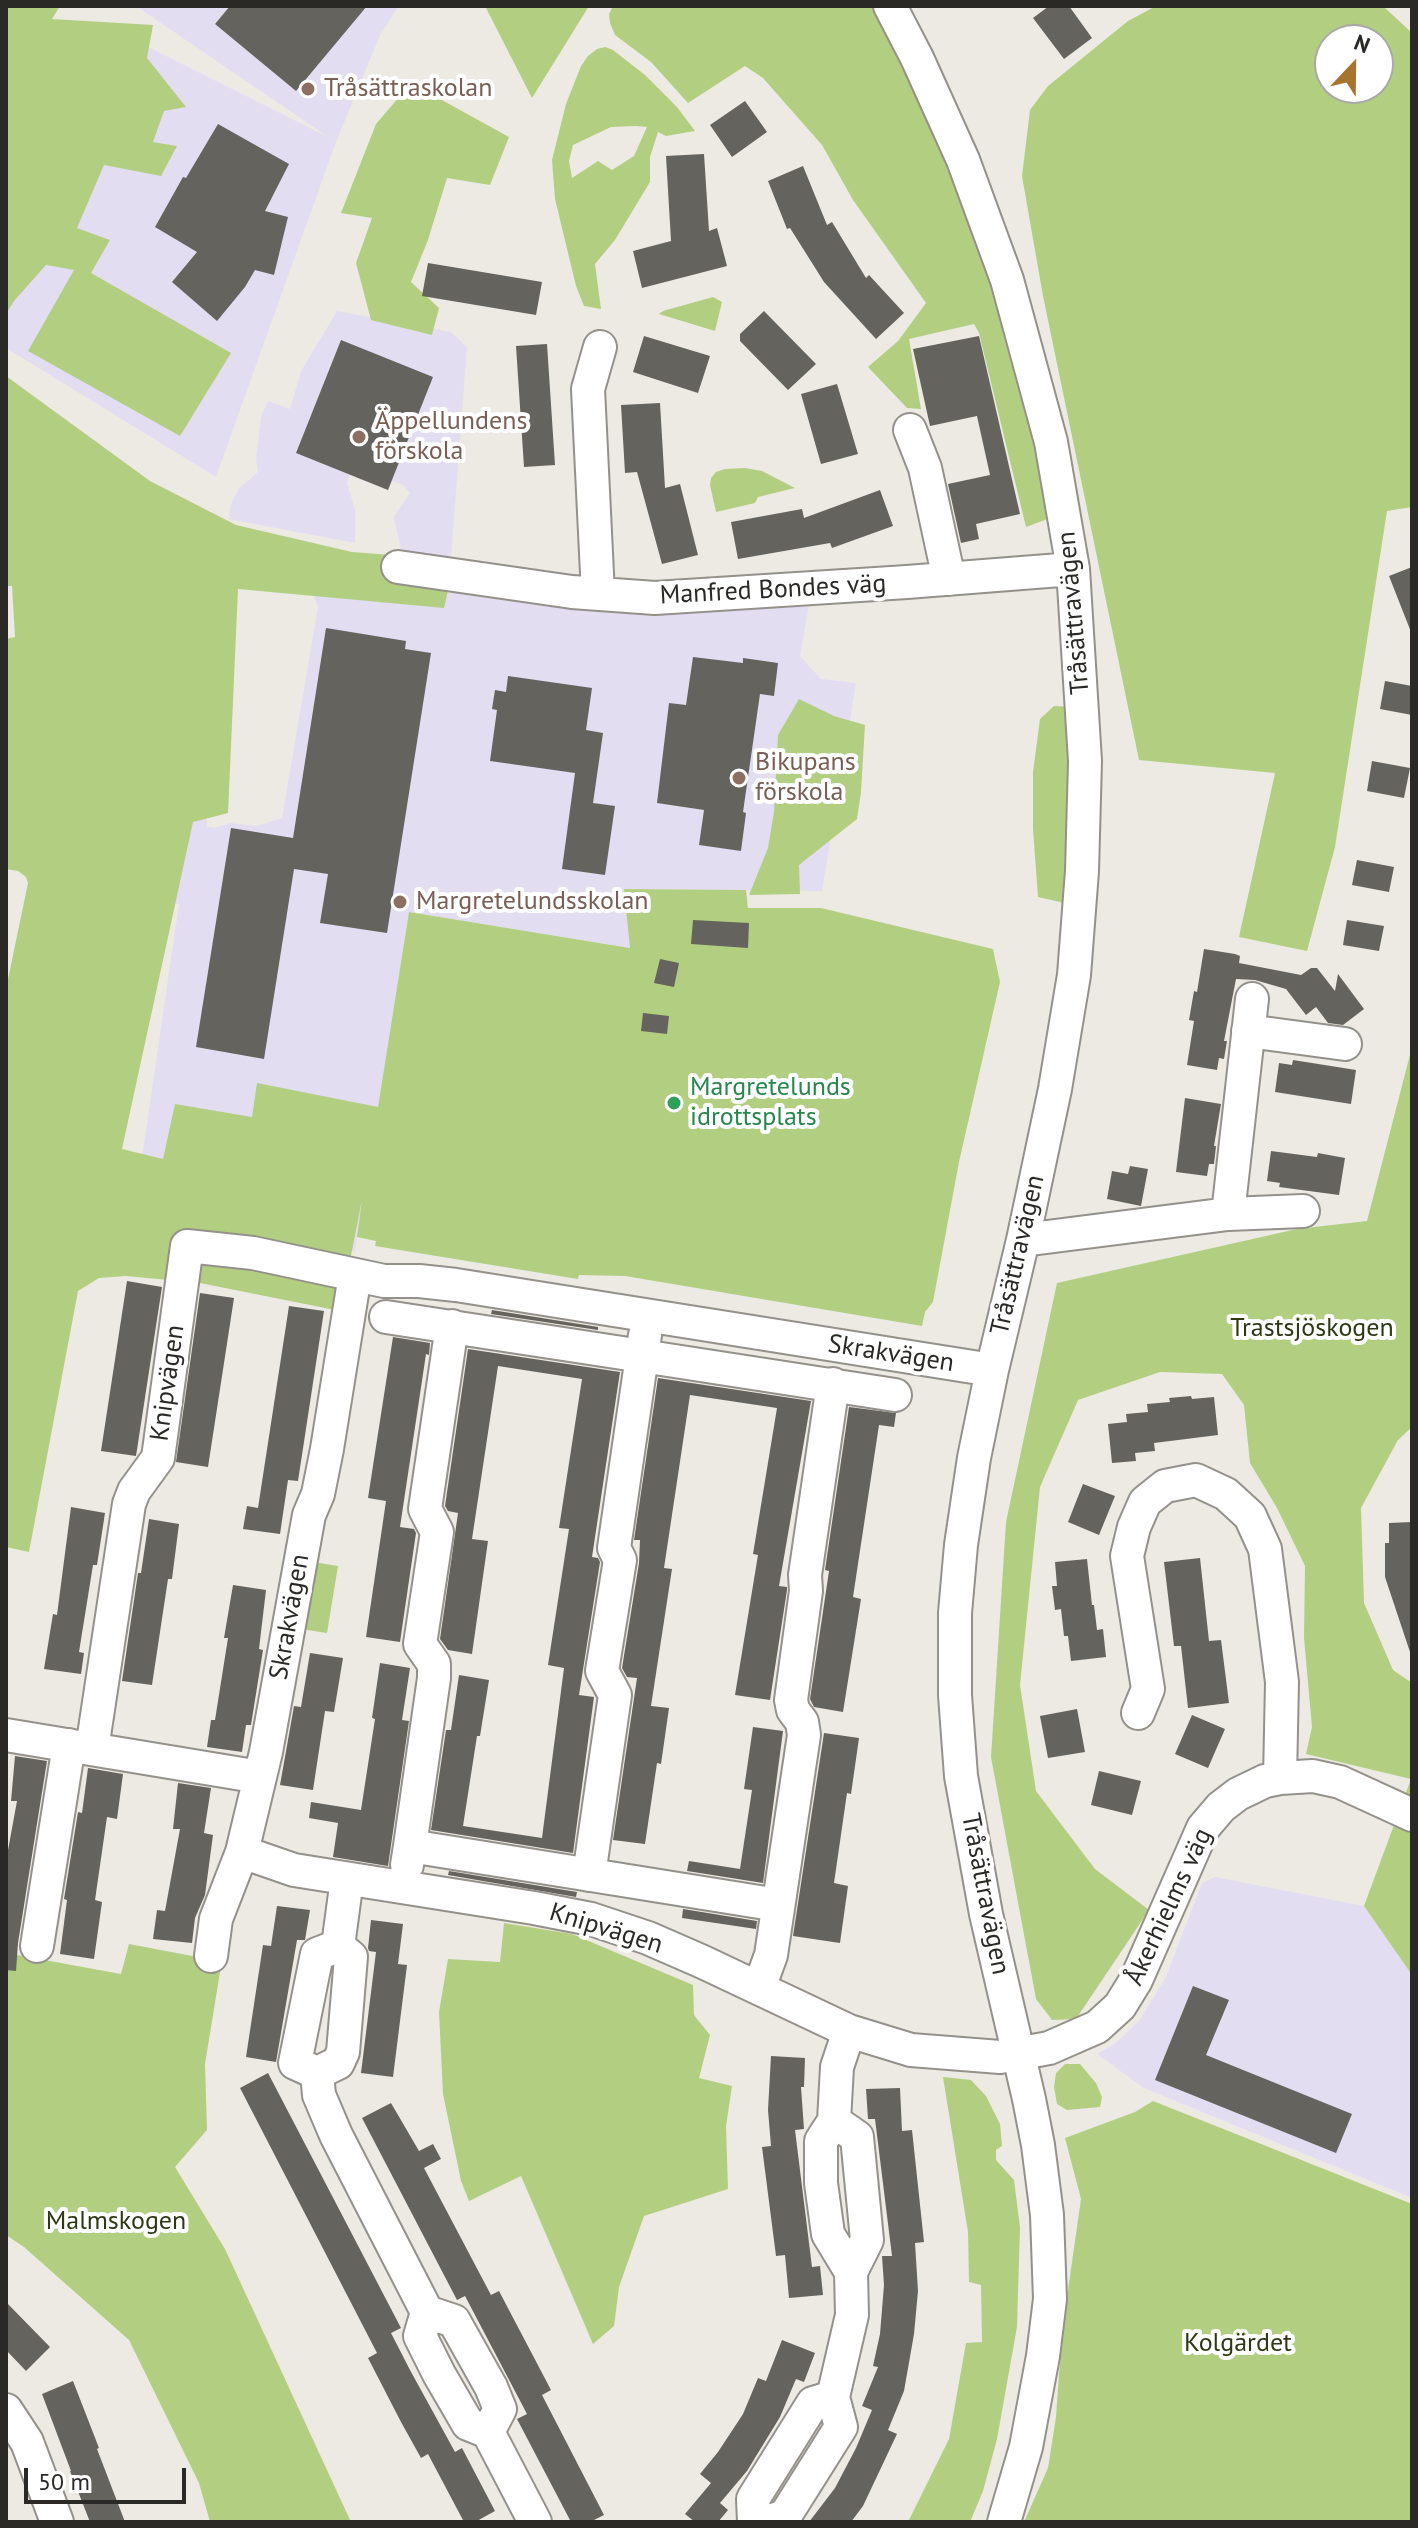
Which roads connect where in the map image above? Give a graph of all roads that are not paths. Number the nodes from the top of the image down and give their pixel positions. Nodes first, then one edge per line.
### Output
1 (890, 6) edge
2 (600, 347) dead end
3 (910, 430) dead end
4 (398, 567) dead end
5 (1073, 569) junction
6 (949, 579) junction
7 (598, 594) junction
8 (1252, 999) dead end
9 (1248, 1031) junction
10 (1345, 1044) dead end
11 (1303, 1211) dead end
12 (1228, 1214) junction
13 (1023, 1240) junction
14 (370, 1278) junction
15 (649, 1316) junction
16 (386, 1317) dead end
17 (452, 1326) junction
18 (642, 1356) junction
19 (992, 1370) junction
20 (833, 1384) junction
21 (895, 1395) dead end
22 (1138, 1713) dead end
23 (6, 1735) edge
24 (80, 1747) junction
25 (260, 1777) junction
26 (1280, 1778) junction
27 (1412, 1815) edge
28 (410, 1846) junction
29 (242, 1852) junction
30 (589, 1875) junction
31 (347, 1879) junction
32 (404, 1888) junction
33 (778, 1905) junction
34 (37, 1946) dead end
35 (338, 1946) junction
36 (211, 1956) dead end
37 (759, 1988) junction
38 (849, 2031) junction
39 (1019, 2054) junction
40 (317, 2073) junction
41 (833, 2397) junction
42 (6, 2410) edge
43 (57, 2522) edge
44 (535, 2522) edge
45 (754, 2522) edge
46 (767, 2522) edge
47 (1004, 2522) edge

1 - 5 street, Tråsättravägen
2 - 7 street
3 - 6 street
4 - 7 street, Manfred Bondes väg
5 - 6 street, Manfred Bondes väg
5 - 13 street, Tråsättravägen
6 - 7 street, Manfred Bondes väg
8 - 9 street
9 - 10 street
9 - 12 street
11 - 12 street
12 - 13 street
13 - 19 street, Tråsättravägen
14 - 15 street, Skrakvägen
14 - 24 street, Knipvägen
14 - 25 street, Skrakvägen
15 - 18 street
15 - 19 street, Skrakvägen
16 - 17 street, Skrakvägen
17 - 18 street, Skrakvägen
17 - 28 street
18 - 20 street, Skrakvägen
18 - 30 street
19 - 39 street, Tråsättravägen
20 - 21 street, Skrakvägen
20 - 33 street, Skrakvägen
22 - 26 street
23 - 24 street
24 - 25 street
24 - 34 street, Knipvägen
25 - 29 street, Skrakvägen
26 - 27 street, Åkerhielms väg
26 - 39 street, Åkerhielms väg
28 - 30 street
28 - 32 street
29 - 31 street, Knipvägen
29 - 36 street, Skrakvägen
30 - 33 street
31 - 32 street, Knipvägen
31 - 35 street
32 - 37 street, Knipvägen
33 - 37 street, Skrakvägen
35 - 40 street
35 - 40 street
37 - 38 street, Knipvägen
38 - 39 street, Knipvägen
38 - 41 street
39 - 47 street, Tråsättravägen
40 - 44 street
41 - 45 street
41 - 46 street
42 - 43 street

